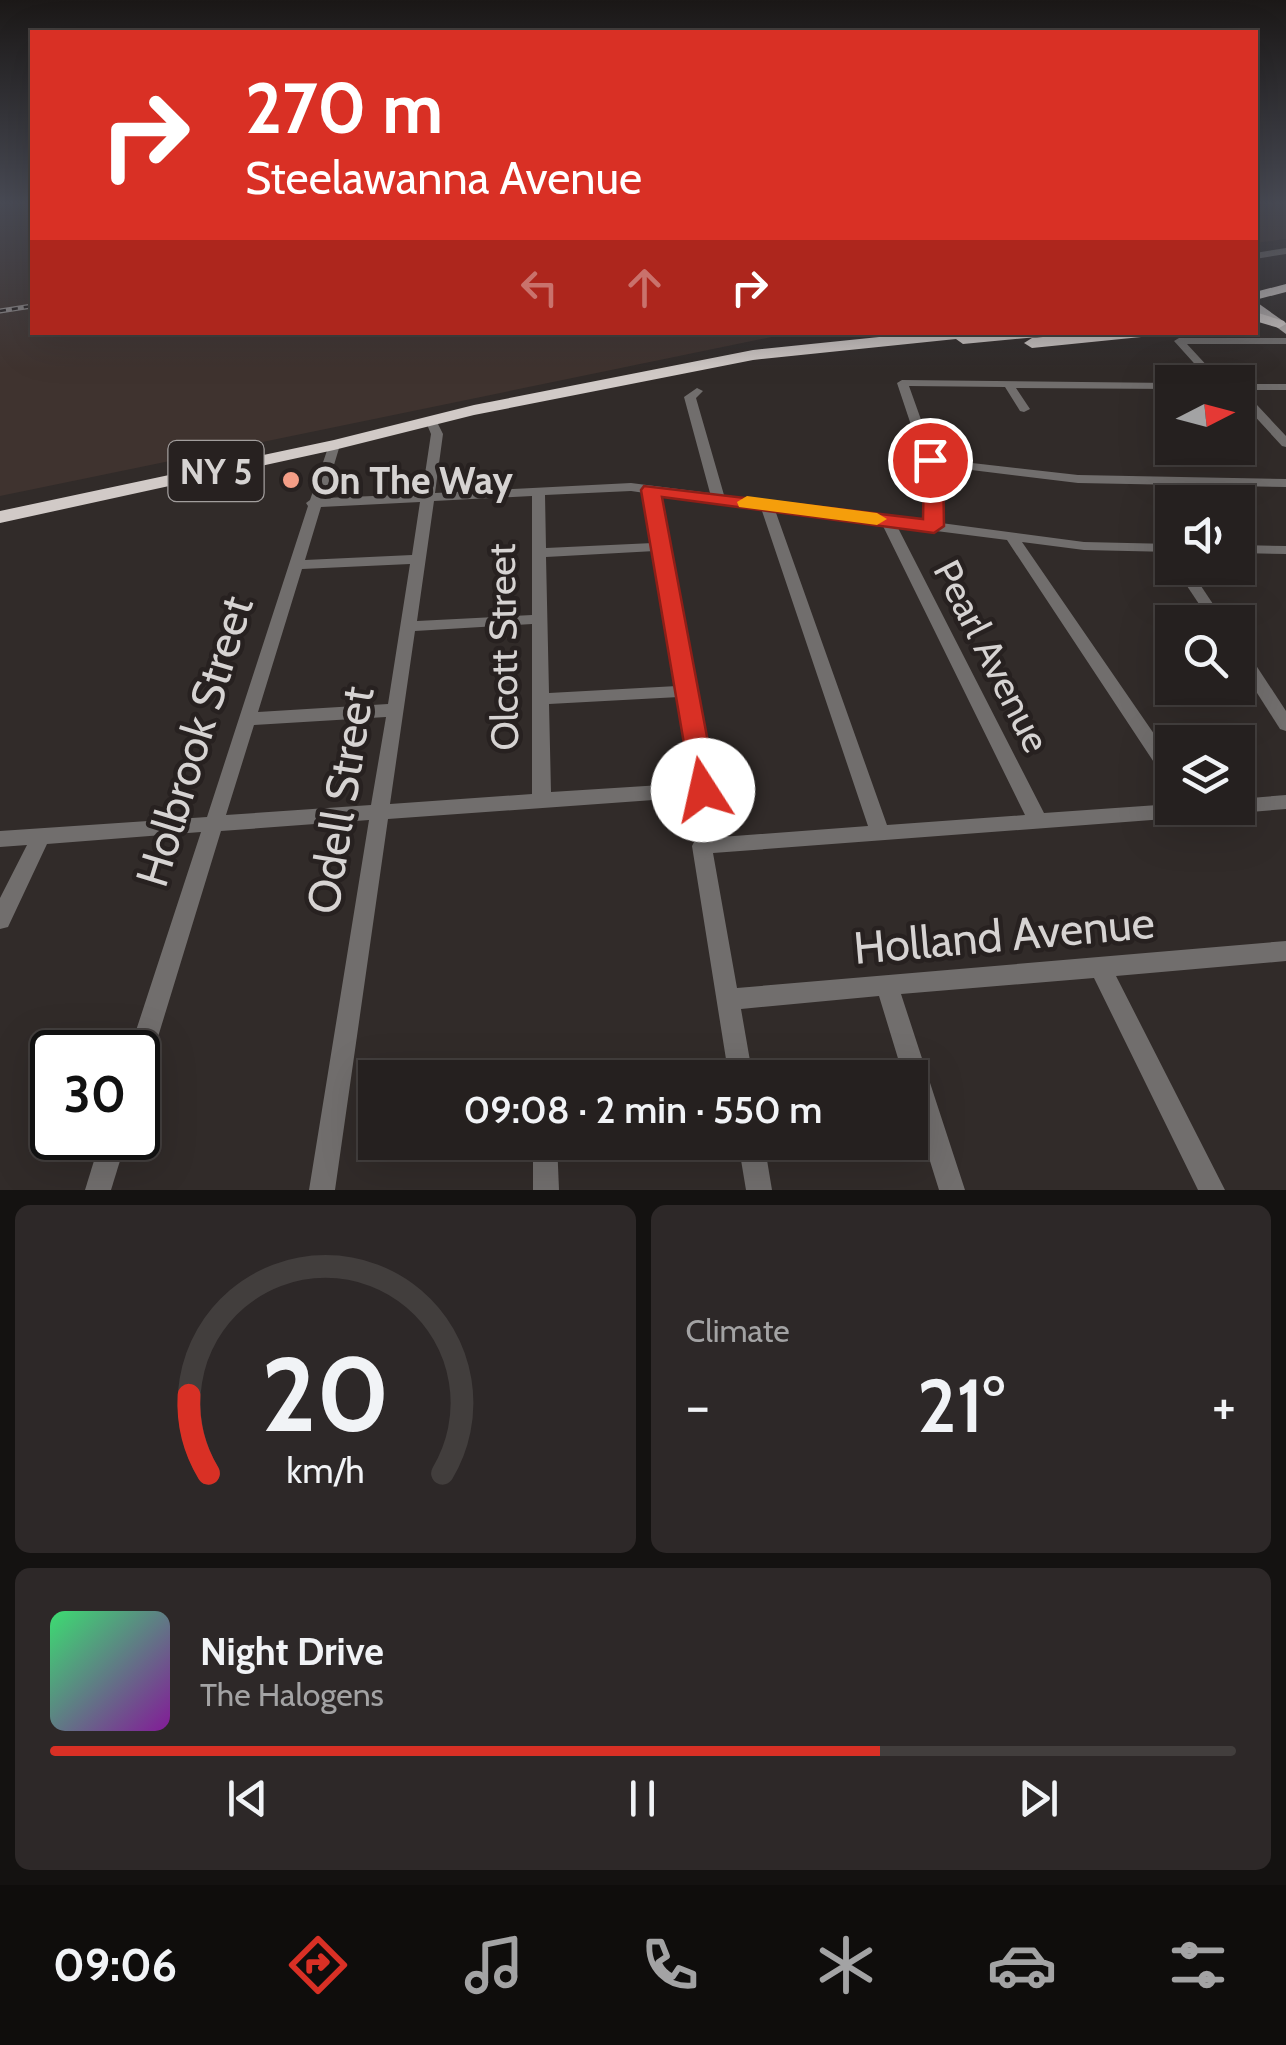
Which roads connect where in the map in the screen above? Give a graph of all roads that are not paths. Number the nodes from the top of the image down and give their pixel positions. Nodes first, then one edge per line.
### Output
1 (1286, 281) edge
2 (1258, 299) edge
3 (1258, 300) edge
4 (1258, 302) edge
5 (1286, 304) edge
6 (1282, 327) edge
7 (851, 335) edge
8 (946, 335) edge
9 (1014, 335) edge
10 (1125, 335) edge
11 (1286, 341) edge
12 (753, 354) junction
13 (1201, 365) edge
14 (1008, 383) junction
15 (1155, 386) edge
16 (1286, 387) edge
17 (1255, 388) edge
18 (612, 390) junction
19 (697, 390) dead end
20 (1255, 408) edge
21 (1024, 409) dead end
22 (432, 422) junction
23 (1286, 443) edge
24 (334, 445) junction
25 (933, 462) junction
26 (1286, 483) edge
27 (650, 490) junction
28 (538, 492) junction
29 (428, 497) junction
30 (718, 498) junction
31 (313, 504) junction
32 (767, 505) junction
33 (0, 517) edge
34 (887, 520) junction
35 (934, 526) junction
36 (1011, 536) junction
37 (660, 547) junction
38 (1155, 549) edge
39 (1255, 549) edge
40 (1286, 550) edge
41 (540, 553) junction
42 (418, 558) junction
43 (294, 565) junction
44 (540, 619) junction
45 (408, 626) junction
46 (1255, 678) edge
47 (686, 691) junction
48 (541, 699) junction
49 (394, 710) junction
50 (246, 718) junction
51 (1286, 725) edge
52 (1155, 749) edge
53 (703, 790) junction
54 (542, 801) junction
55 (1286, 802) edge
56 (1255, 805) edge
57 (1155, 811) edge
58 (379, 812) junction
59 (1038, 821) junction
60 (213, 824) junction
61 (880, 833) junction
62 (40, 836) junction
63 (0, 839) edge
64 (713, 845) junction
65 (0, 920) edge
66 (1286, 951) edge
67 (1100, 967) junction
68 (887, 986) junction
69 (728, 999) junction
70 (148, 1030) edge
71 (738, 1060) edge
72 (107, 1160) edge
73 (545, 1160) edge
74 (755, 1160) edge
75 (98, 1190) edge
76 (322, 1190) edge
77 (546, 1190) edge
78 (759, 1190) edge
79 (952, 1190) edge
80 (1212, 1190) edge

1 - 2 highway
3 - 5 highway
4 - 6 highway
7 - 12 highway
8 - 12 highway, NY 5
9 - 18 highway, NY 5
10 - 18 highway
11 - 13 street
12 - 22 highway, NY 5
14 - 15 street
14 - 21 street
14 - 25 street
16 - 17 street
18 - 22 highway, NY 5
19 - 30 street
20 - 23 street
22 - 24 highway, NY 5
22 - 29 street, Odell Street
24 - 31 street, Holbrook Street
24 - 33 highway, NY 5
25 - 26 street
25 - 35 street
27 - 28 street
27 - 30 street
27 - 37 street
28 - 29 street
28 - 41 street, Olcott Street
29 - 31 street
29 - 42 street, Odell Street
30 - 32 street
31 - 43 street, Holbrook Street
32 - 34 street
32 - 61 street
34 - 35 street
34 - 59 street, Pearl Avenue
35 - 36 street
36 - 38 street
36 - 52 street
37 - 41 street
37 - 47 street
39 - 40 street
41 - 44 street, Olcott Street
42 - 43 street
42 - 45 street, Odell Street
43 - 50 street, Holbrook Street
44 - 45 street
44 - 48 street, Olcott Street
45 - 49 street, Odell Street
46 - 51 street
47 - 48 street
47 - 53 street
48 - 54 street, Olcott Street
49 - 50 street
49 - 58 street, Odell Street
50 - 60 street, Holbrook Street
53 - 54 street
53 - 64 street
54 - 58 street
55 - 56 street
57 - 59 street
58 - 60 street
58 - 76 street, Odell Street
59 - 61 street
60 - 62 street
60 - 70 street, Holbrook Street
61 - 64 street
62 - 63 street
62 - 65 street
64 - 69 street
66 - 67 street, Holland Avenue
67 - 68 street, Holland Avenue
67 - 80 street
68 - 69 street, Holland Avenue
68 - 79 street
69 - 71 street
72 - 75 street
73 - 77 street
74 - 78 street

